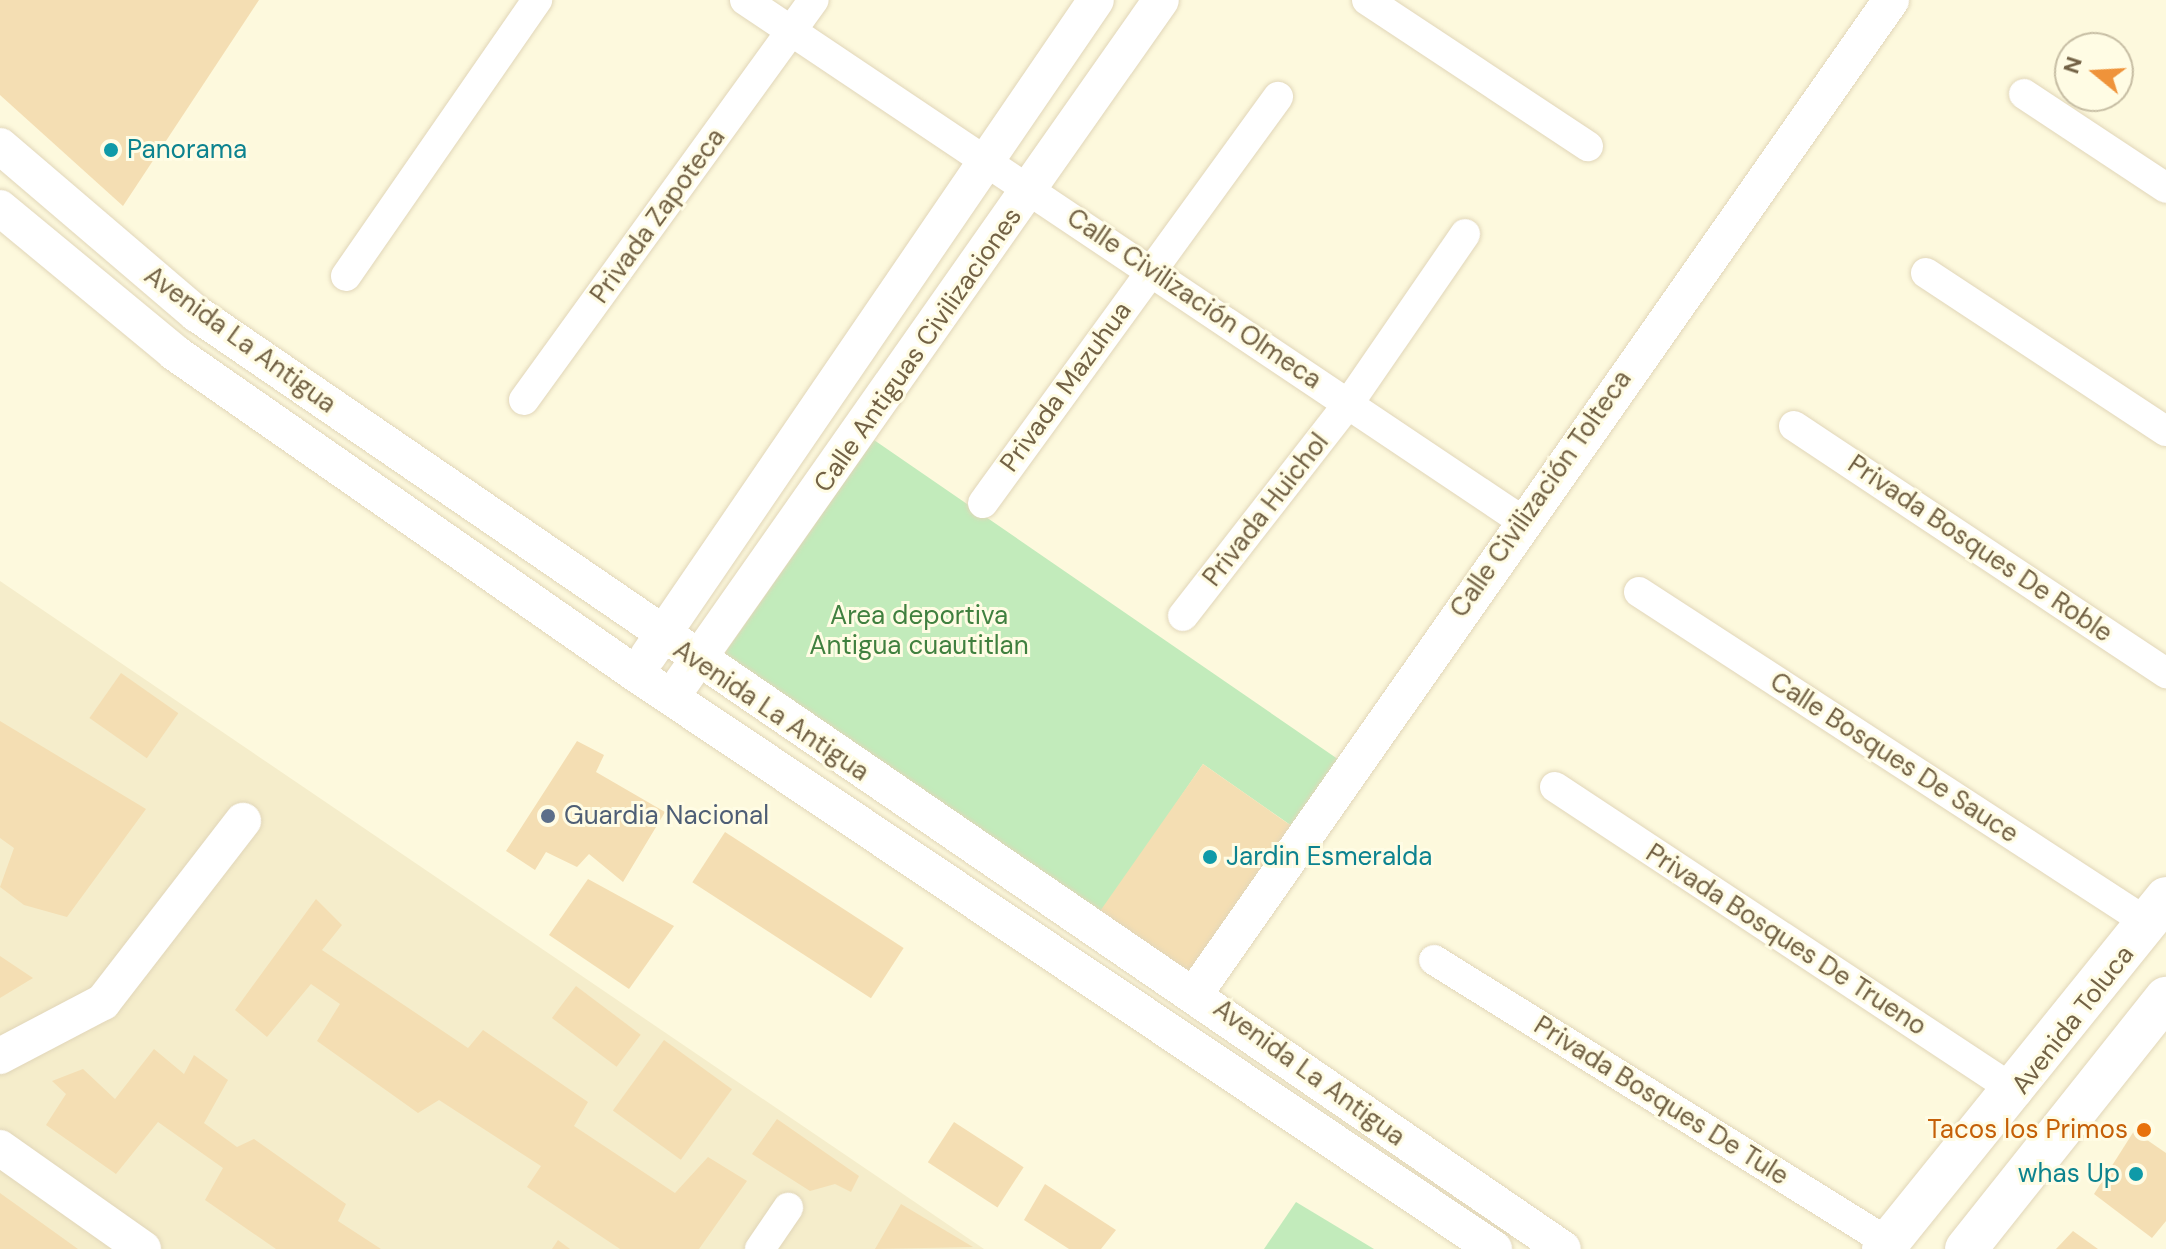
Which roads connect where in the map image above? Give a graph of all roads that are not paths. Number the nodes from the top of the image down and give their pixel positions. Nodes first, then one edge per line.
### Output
1 (537, 0) edge
2 (745, 0) edge
3 (814, 0) edge
4 (1096, 0) edge
5 (1161, 0) edge
6 (1367, 0) edge
7 (1891, 0) edge
8 (793, 31) junction
9 (2024, 94) dead end
10 (1278, 97) dead end
11 (0, 146) edge
12 (1588, 146) dead end
13 (989, 162) junction
14 (35, 179) junction
15 (2166, 188) edge
16 (1031, 190) junction
17 (3, 210) edge
18 (1465, 234) dead end
19 (1150, 270) junction
20 (1926, 273) dead end
21 (346, 276) dead end
22 (524, 400) dead end
23 (1349, 403) junction
24 (1794, 426) dead end
25 (2166, 431) edge
26 (983, 503) dead end
27 (1521, 520) junction
28 (1639, 592) dead end
29 (1183, 616) dead end
30 (661, 638) junction
31 (697, 662) junction
32 (2166, 673) edge
33 (636, 674) junction
34 (671, 696) junction
35 (1555, 787) dead end
36 (243, 821) dead end
37 (2157, 911) edge
38 (1434, 960) dead end
39 (1196, 992) junction
40 (2166, 998) edge
41 (0, 1056) edge
42 (2017, 1092) junction
43 (0, 1148) edge
44 (788, 1208) dead end
45 (1886, 1246) edge
46 (143, 1249) edge
47 (760, 1249) edge
48 (1494, 1249) edge
49 (1563, 1249) edge
50 (1966, 1249) edge

1 - 21 street
2 - 8 street, Calle Civilización Olmeca
3 - 8 street, Privada Zapoteca
4 - 13 street, Calle Antiguas Civilizaciones
5 - 16 street, Calle Antiguas Civilizaciones
6 - 12 street
7 - 27 street, Calle Civilización Tolteca
8 - 13 street, Calle Civilización Olmeca
8 - 22 street, Privada Zapoteca
9 - 15 street
10 - 19 street, Privada Mazuhua
11 - 14 street, Avenida La Antigua
13 - 16 street, Calle Civilización Olmeca
13 - 30 street, Calle Antiguas Civilizaciones
14 - 17 street
14 - 30 street, Avenida La Antigua
16 - 19 street, Calle Civilización Olmeca
16 - 31 street, Calle Antiguas Civilizaciones
17 - 33 street, Avenida La Antigua
18 - 23 street, Privada Huichol
19 - 23 street, Calle Civilización Olmeca
19 - 26 street, Privada Mazuhua
20 - 25 street
23 - 27 street, Calle Civilización Olmeca
23 - 29 street, Privada Huichol
24 - 32 street, Privada Bosques De Roble
27 - 39 street, Calle Civilización Tolteca
28 - 37 street, Calle Bosques De Sauce
30 - 31 street, Avenida La Antigua
30 - 33 street, Calle Antiguas Civilizaciones
31 - 34 street, Calle Antiguas Civilizaciones
31 - 39 street, Avenida La Antigua
33 - 34 street, Avenida La Antigua
34 - 48 street, Avenida La Antigua
35 - 42 street, Privada Bosques De Trueno
36 - 41 street
37 - 42 main road, Avenida Toluca
38 - 45 street, Privada Bosques De Tule
39 - 49 street, Avenida La Antigua
40 - 50 main road
42 - 45 main road, Avenida Toluca
43 - 46 street
44 - 47 street

